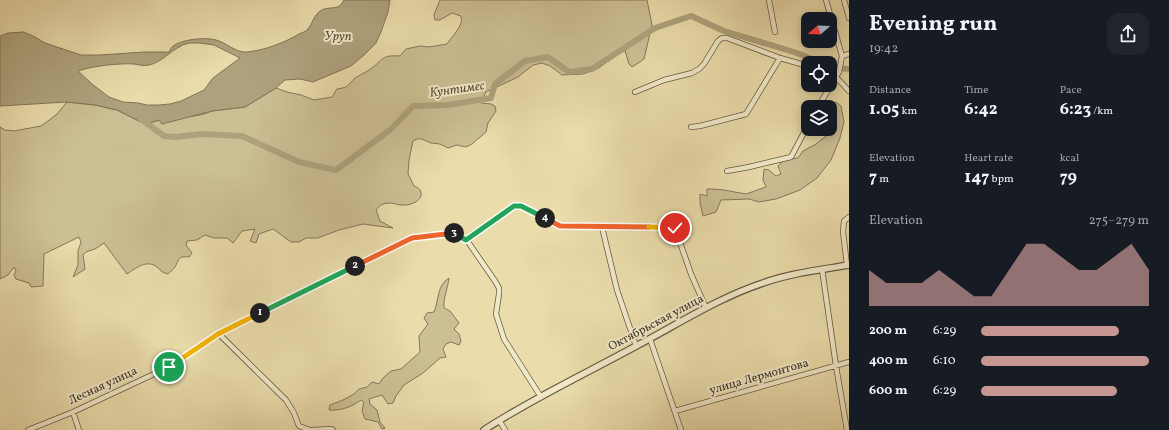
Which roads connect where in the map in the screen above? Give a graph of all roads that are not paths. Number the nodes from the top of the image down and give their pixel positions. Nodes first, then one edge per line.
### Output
1 (769, 0) edge
2 (826, 0) edge
3 (844, 0) edge
4 (849, 18) edge
5 (775, 32) dead end
6 (849, 54) edge
7 (842, 56) junction
8 (780, 58) junction
9 (801, 64) edge
10 (837, 75) edge
11 (837, 78) edge
12 (849, 91) edge
13 (635, 92) dead end
14 (691, 127) dead end
15 (802, 136) edge
16 (727, 171) dead end
17 (849, 217) edge
18 (602, 227) junction
19 (466, 240) junction
20 (848, 265) edge
21 (822, 269) junction
22 (706, 308) junction
23 (218, 334) junction
24 (650, 338) junction
25 (636, 346) junction
26 (849, 362) edge
27 (836, 366) junction
28 (541, 397) junction
29 (675, 411) junction
30 (73, 412) junction
31 (499, 420) junction
32 (28, 430) edge
33 (79, 430) edge
34 (311, 430) edge
35 (333, 430) edge
36 (484, 430) edge
37 (505, 430) edge
38 (681, 430) edge
39 (847, 430) edge

1 - 5 street
2 - 7 street
3 - 4 street
6 - 7 street
7 - 10 street
8 - 9 street
8 - 13 street
8 - 14 street
11 - 12 street
15 - 16 street
17 - 20 street
18 - 19 street
18 - 22 street
18 - 25 street
19 - 23 street, Лесная улица
19 - 28 street
20 - 21 street, Октябрьская улица
21 - 22 street, Октябрьская улица
21 - 27 street
22 - 24 street, Октябрьская улица
23 - 30 street, Лесная улица
23 - 34 street
24 - 25 street, Октябрьская улица
24 - 29 street
25 - 28 street, Октябрьская улица
26 - 27 street, улица Лермонтова
27 - 29 street, улица Лермонтова
27 - 39 street
28 - 31 street, Октябрьская улица
29 - 38 street
30 - 32 street, Лесная улица
30 - 33 street
31 - 36 street, Октябрьская улица
31 - 37 street
34 - 35 street

